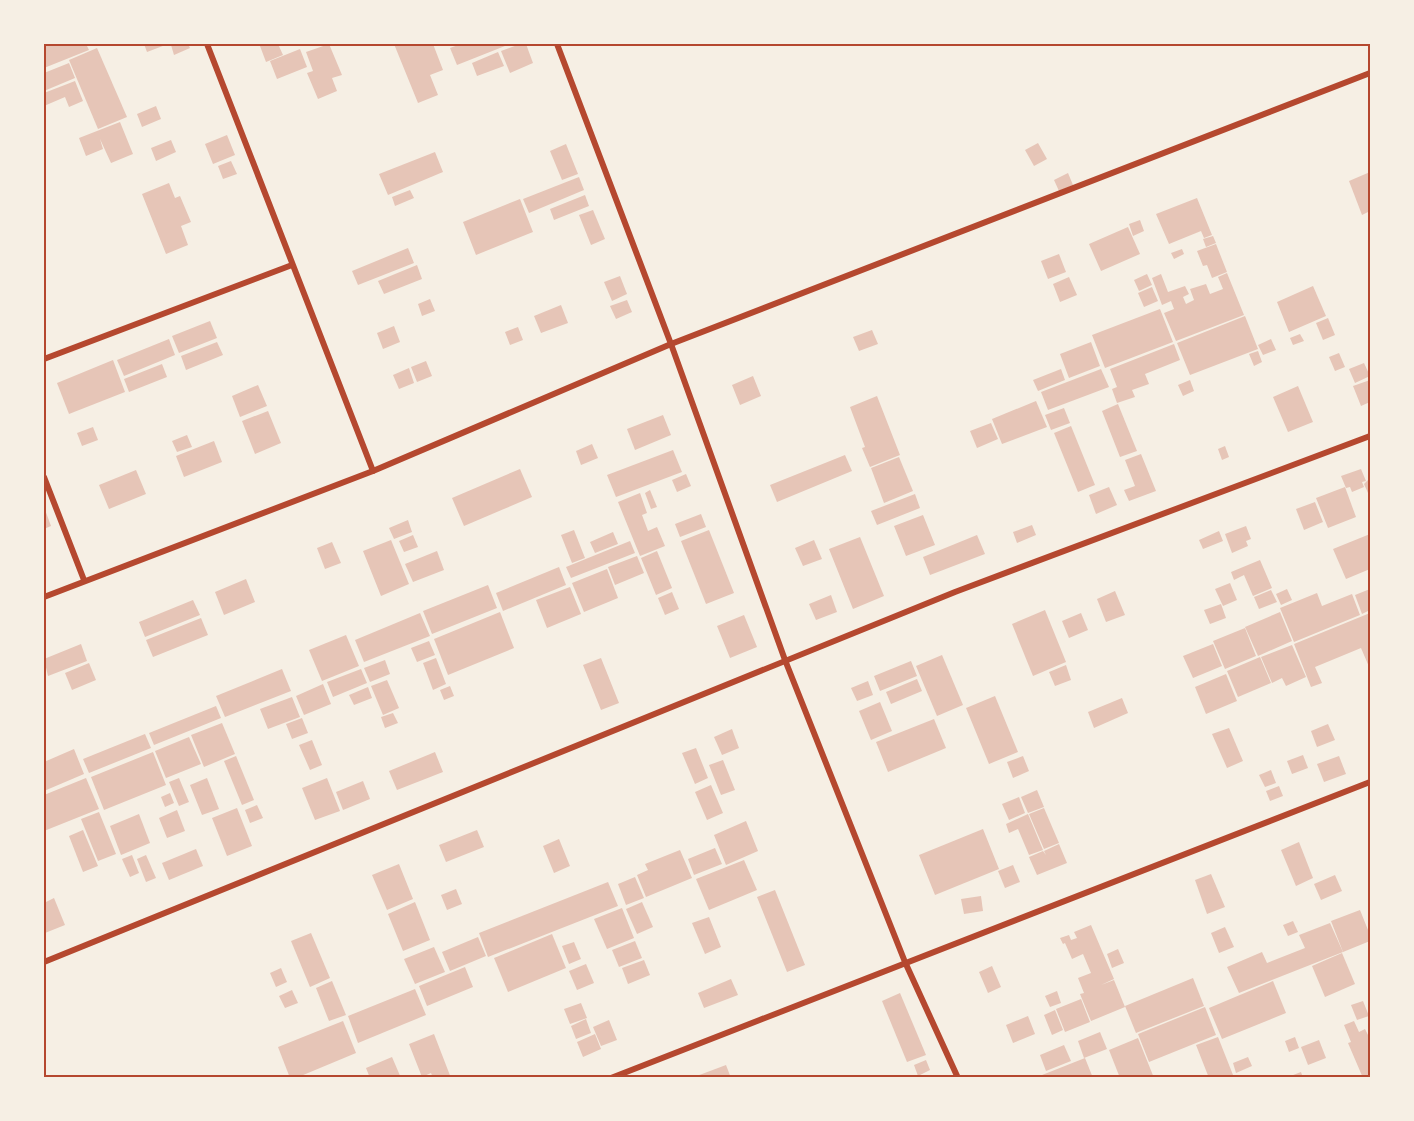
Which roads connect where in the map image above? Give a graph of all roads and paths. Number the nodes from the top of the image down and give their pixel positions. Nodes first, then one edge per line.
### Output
1 (207, 44) edge
2 (556, 44) edge
3 (1371, 73) edge
4 (292, 265) junction
5 (671, 344) junction
6 (44, 359) edge
7 (1371, 436) edge
8 (373, 471) junction
9 (44, 477) edge
10 (84, 580) junction
11 (44, 597) edge
12 (785, 660) junction
13 (1371, 782) edge
14 (44, 962) edge
15 (905, 962) junction
16 (611, 1077) edge
17 (958, 1077) edge

1 - 4 street
2 - 5 street
3 - 5 street
4 - 6 street
4 - 8 street
5 - 8 street
5 - 12 street
7 - 12 street
8 - 10 street
9 - 10 street
10 - 11 street
12 - 14 street
12 - 15 street
13 - 15 street
15 - 16 street
15 - 17 street

